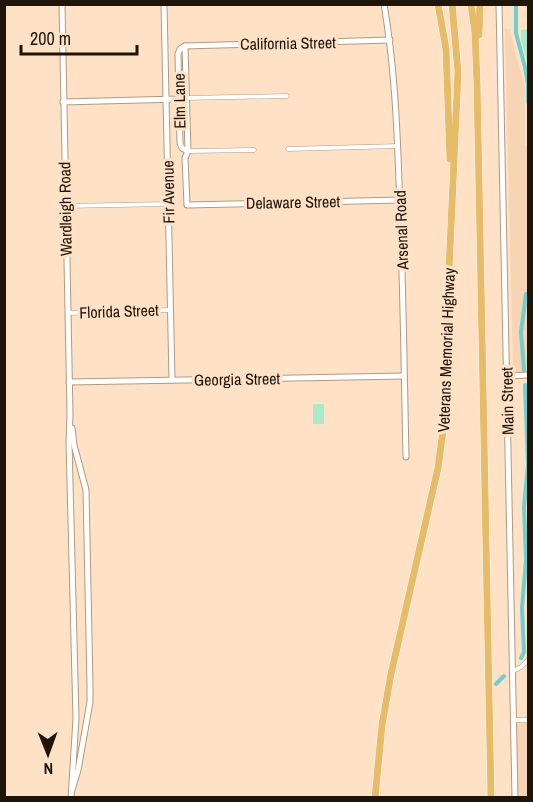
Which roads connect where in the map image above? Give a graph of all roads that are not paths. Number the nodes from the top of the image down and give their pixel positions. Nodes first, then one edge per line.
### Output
1 (62, 4) edge
2 (164, 4) edge
3 (384, 4) edge
4 (438, 4) edge
5 (452, 4) edge
6 (471, 4) edge
7 (480, 4) edge
8 (499, 4) edge
9 (390, 40) junction
10 (185, 46) junction
11 (477, 82) junction
12 (286, 96) dead end
13 (186, 98) junction
14 (166, 99) junction
15 (179, 99) junction
16 (63, 102) junction
17 (398, 146) junction
18 (288, 149) dead end
19 (254, 150) dead end
20 (188, 151) junction
21 (400, 200) junction
22 (168, 204) junction
23 (187, 205) joint
24 (65, 206) junction
25 (451, 212) junction
26 (170, 310) junction
27 (68, 313) junction
28 (528, 375) edge
29 (404, 376) junction
30 (507, 376) junction
31 (172, 380) junction
32 (69, 382) junction
33 (70, 414) junction
34 (406, 457) dead end
35 (528, 660) edge
36 (512, 671) junction
37 (513, 720) junction
38 (528, 720) edge
39 (71, 796) edge
40 (375, 798) edge
41 (491, 798) edge
42 (515, 798) edge

1 - 16 street, Wardleigh Road
2 - 14 street, Fir Avenue
3 - 9 street, Arsenal Road
4 - 25 highway
5 - 25 highway, Veterans Memorial Highway
6 - 11 highway, Veterans Memorial Highway
7 - 11 highway
8 - 30 street, Main Street
9 - 10 street, California Street
9 - 17 street, Arsenal Road
10 - 13 street, Elm Lane
10 - 15 street, Elm Lane
11 - 41 highway, Veterans Memorial Highway
12 - 13 street
13 - 20 street, Elm Lane
14 - 15 street
14 - 16 street
14 - 22 street, Fir Avenue
15 - 20 street, Elm Lane
16 - 24 street, Wardleigh Road
17 - 18 street
17 - 21 street, Arsenal Road
19 - 20 street
20 - 23 street, Elm Lane
21 - 23 street, Delaware Street
21 - 29 street, Arsenal Road
22 - 24 street
22 - 26 street, Fir Avenue
24 - 27 street, Wardleigh Road
25 - 40 highway, Veterans Memorial Highway
26 - 27 street, Florida Street
26 - 31 street, Fir Avenue
27 - 32 street, Wardleigh Road
28 - 30 street
29 - 31 street, Georgia Street
29 - 34 street, Arsenal Road
30 - 36 street, Main Street
31 - 32 street, Georgia Street
32 - 33 street, Wardleigh Road
33 - 39 street, Wardleigh Road
33 - 39 street, Wardleigh Road
35 - 36 street
36 - 37 street, Main Street
37 - 38 street
37 - 42 street, Main Street

